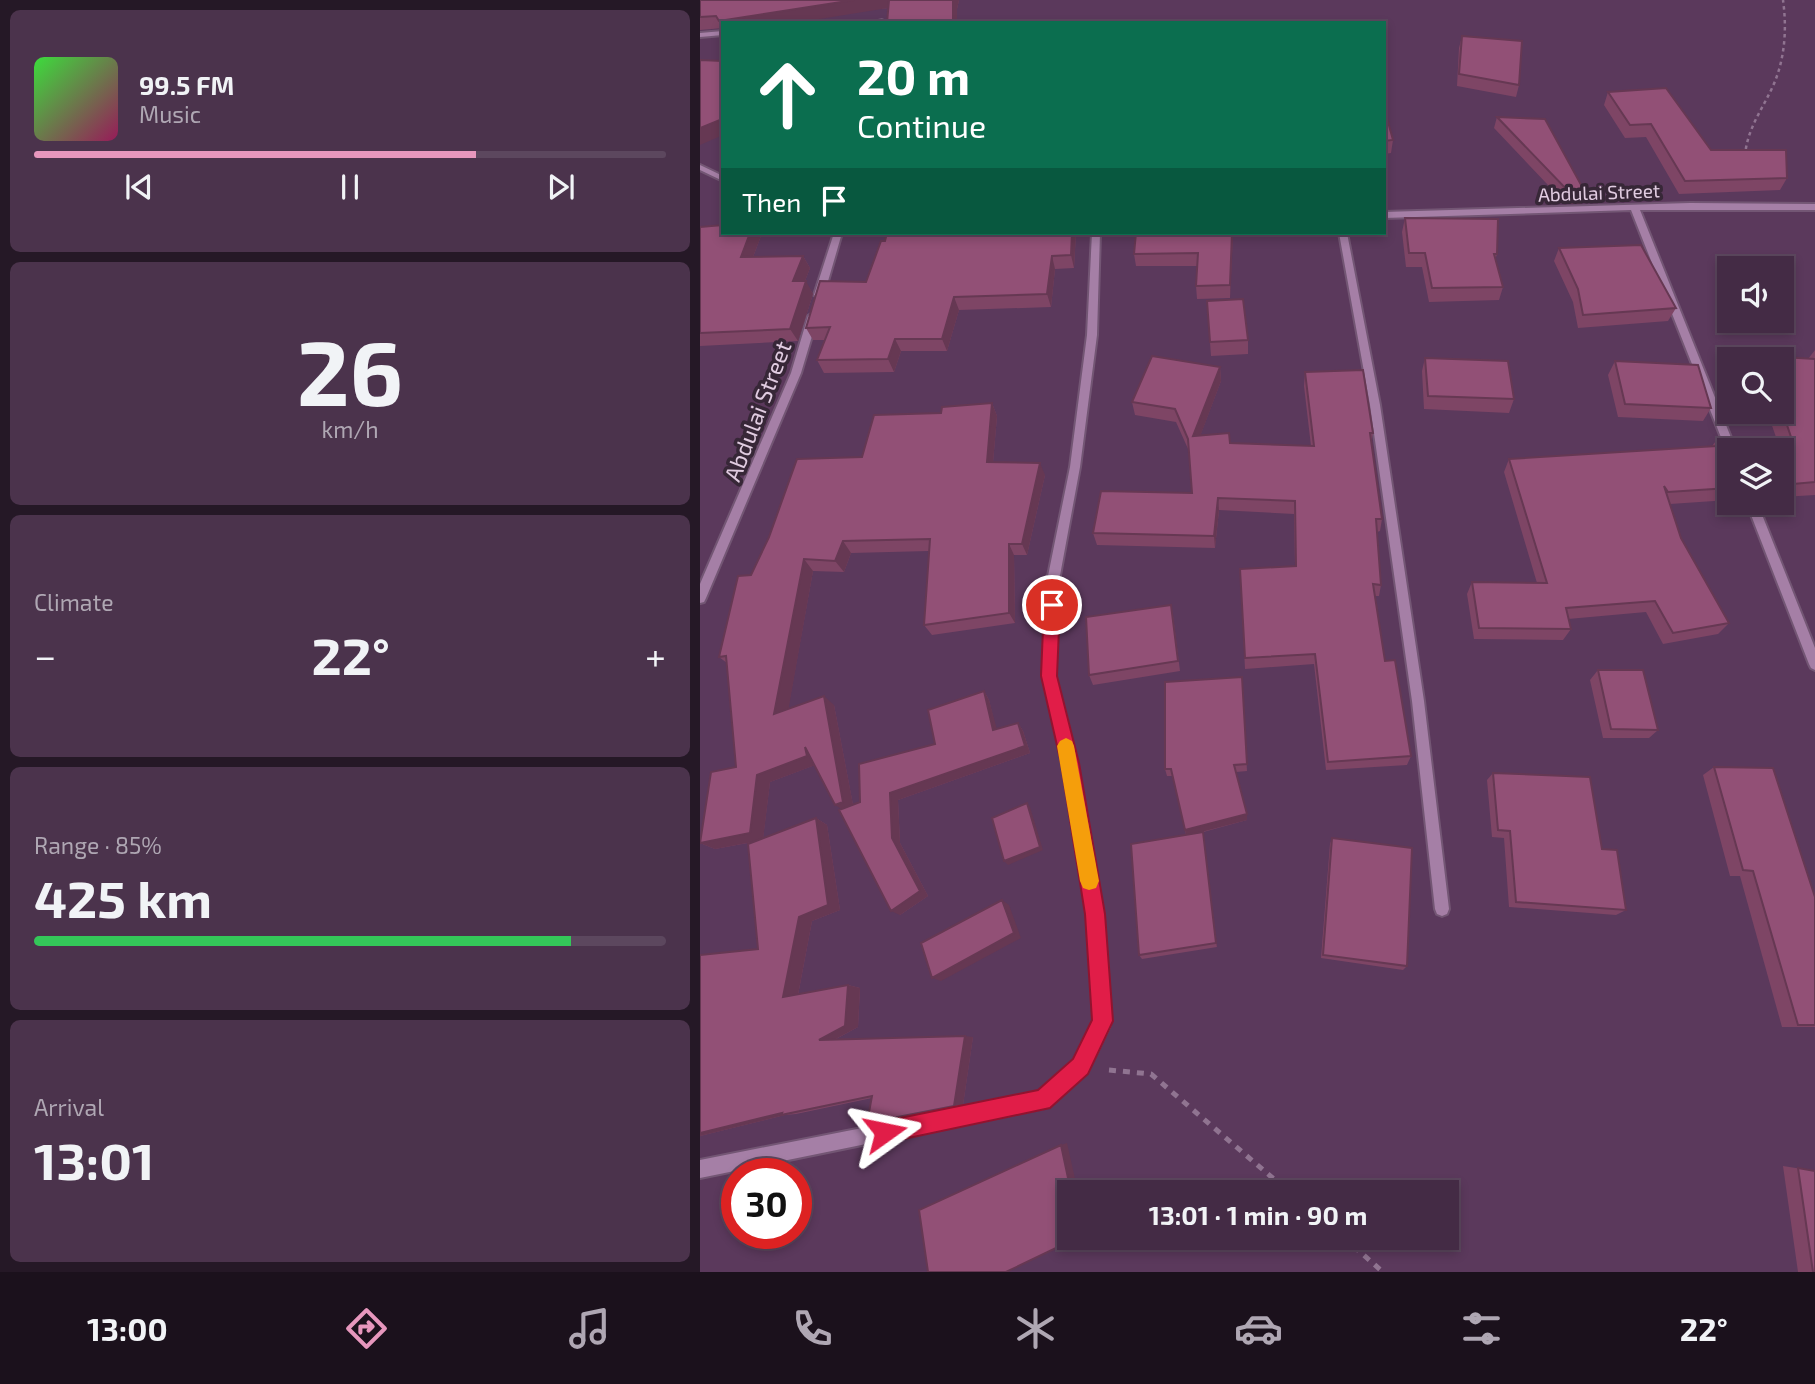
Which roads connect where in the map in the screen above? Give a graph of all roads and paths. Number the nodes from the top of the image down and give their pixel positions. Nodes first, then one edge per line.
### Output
1 (1783, 0) edge
2 (721, 33) edge
3 (700, 35) edge
4 (700, 167) edge
5 (721, 178) edge
6 (1766, 205) junction
7 (1815, 207) edge
8 (1635, 209) junction
9 (1386, 215) edge
10 (837, 235) edge
11 (1096, 235) edge
12 (1343, 235) edge
13 (1726, 438) edge
14 (1756, 515) edge
15 (700, 598) edge
16 (1815, 664) edge
17 (1442, 909) dead end
18 (1081, 1066) junction
19 (700, 1169) edge
20 (1275, 1180) edge
21 (1358, 1250) edge
22 (1383, 1272) edge

1 - 6 path
2 - 3 street
4 - 5 street
6 - 7 street, Abdulai Street
6 - 8 street, Abdulai Street
8 - 9 street, Abdulai Street
8 - 13 street
10 - 15 street, Abdulai Street
11 - 18 street
12 - 17 street
14 - 16 street
18 - 19 street
18 - 20 path
21 - 22 path

